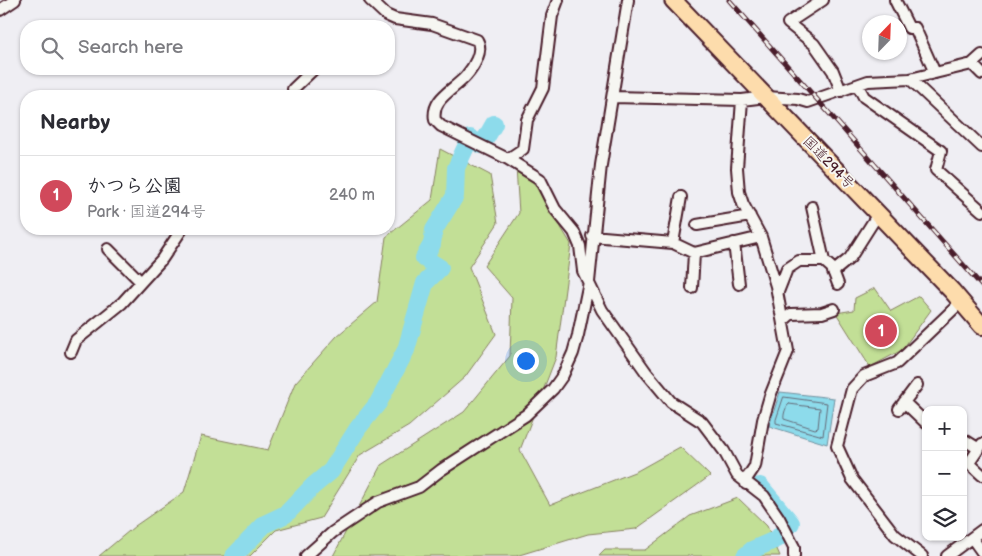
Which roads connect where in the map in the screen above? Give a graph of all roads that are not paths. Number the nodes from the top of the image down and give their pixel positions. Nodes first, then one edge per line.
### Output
1 (15, 0) edge
2 (370, 0) edge
3 (558, 0) edge
4 (628, 0) edge
5 (673, 0) edge
6 (823, 0) edge
7 (895, 0) edge
8 (0, 10) edge
9 (982, 55) edge
10 (972, 64) junction
11 (935, 73) junction
12 (982, 74) edge
13 (308, 75) edge
14 (910, 79) junction
15 (858, 86) junction
16 (294, 89) dead end
17 (841, 91) junction
18 (612, 97) junction
19 (766, 97) junction
20 (742, 100) junction
21 (982, 147) edge
22 (508, 159) junction
23 (681, 197) dead end
24 (812, 207) dead end
25 (982, 211) edge
26 (878, 214) junction
27 (750, 216) junction
28 (698, 225) dead end
29 (178, 235) edge
30 (592, 236) junction
31 (761, 237) junction
32 (673, 243) junction
33 (734, 243) junction
34 (108, 249) dead end
35 (694, 253) junction
36 (824, 262) junction
37 (833, 272) junction
38 (141, 282) junction
39 (589, 282) junction
40 (739, 284) dead end
41 (838, 284) dead end
42 (692, 288) dead end
43 (778, 293) junction
44 (962, 302) junction
45 (834, 309) dead end
46 (783, 321) junction
47 (982, 326) edge
48 (71, 352) dead end
49 (917, 385) dead end
50 (922, 420) edge
51 (967, 441) edge
52 (980, 447) edge
53 (982, 475) edge
54 (746, 484) junction
55 (982, 530) edge
56 (972, 538) junction
57 (982, 552) edge
58 (306, 556) edge
59 (794, 556) edge
60 (922, 556) edge
61 (947, 556) edge

1 - 8 street
2 - 22 street
3 - 22 street
4 - 18 street
5 - 19 highway, 国道294号
6 - 17 street
7 - 11 street
9 - 10 street
10 - 11 street
10 - 12 street
11 - 14 street
13 - 16 street
14 - 15 street
14 - 21 street
15 - 17 street
15 - 25 street
17 - 19 street
18 - 20 street
18 - 30 street
19 - 20 street
19 - 26 highway, 国道294号
20 - 27 street
22 - 39 street
23 - 32 street
24 - 36 street
26 - 37 street
26 - 44 highway, 国道294号
27 - 28 street
27 - 31 street
29 - 38 street
30 - 32 street
30 - 39 street
31 - 33 street
31 - 43 street
32 - 35 street
33 - 35 street
33 - 40 street
34 - 38 street
35 - 42 street
36 - 37 street
36 - 43 street
37 - 41 street
38 - 48 street
39 - 54 street
39 - 58 street
43 - 46 street
44 - 47 highway, 国道294号
44 - 60 street
45 - 46 street
46 - 54 street
49 - 50 street
51 - 52 street
52 - 53 street
54 - 59 street
55 - 56 street
56 - 57 street
56 - 61 street

